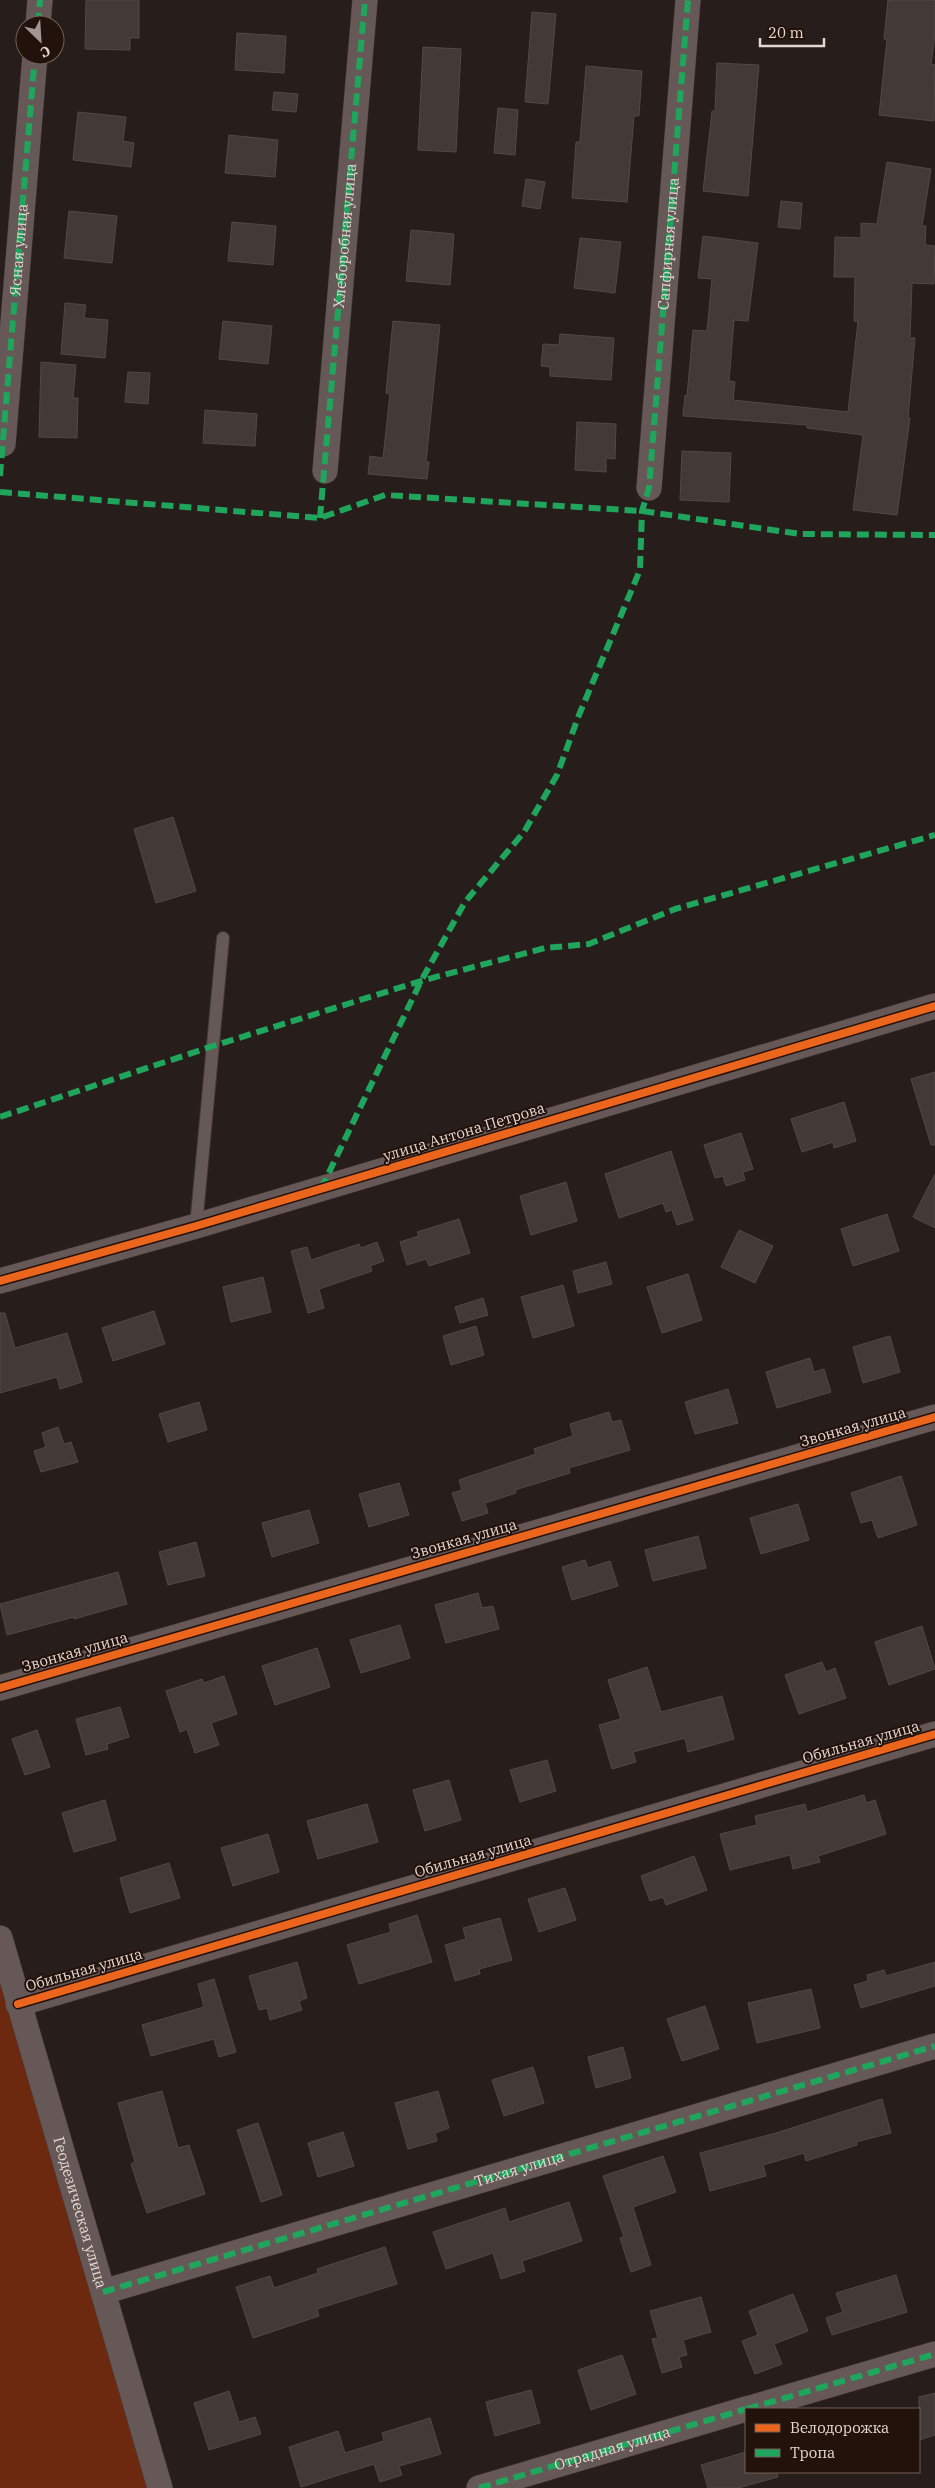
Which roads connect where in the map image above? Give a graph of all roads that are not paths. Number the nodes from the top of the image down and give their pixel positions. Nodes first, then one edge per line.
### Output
1 (40, 0) edge
2 (365, 0) edge
3 (688, 0) edge
4 (39, 15) edge
5 (34, 65) edge
6 (3, 444) dead end
7 (325, 471) dead end
8 (649, 488) dead end
9 (223, 938) dead end
10 (935, 1006) edge
11 (196, 1226) junction
12 (0, 1281) edge
13 (935, 1417) edge
14 (0, 1688) edge
15 (935, 1734) edge
16 (0, 1938) edge
17 (18, 2004) junction
18 (935, 2046) edge
19 (103, 2292) junction
20 (935, 2354) edge
21 (749, 2408) edge
22 (745, 2409) edge
23 (160, 2488) edge
24 (479, 2488) edge

1 - 4 street
2 - 7 street, Хлеборобная улица
3 - 8 street, Сапфирная улица
5 - 6 street, Ясная улица
9 - 11 lane
10 - 11 street, улица Антона Петрова
11 - 12 street, улица Антона Петрова
13 - 14 street, Звонкая улица
15 - 17 street, Обильная улица
16 - 17 street, Геодезическая улица
17 - 19 street, Геодезическая улица
18 - 19 street, Тихая улица
19 - 23 street, Геодезическая улица
20 - 21 street, Отрадная улица
22 - 24 street, Отрадная улица

